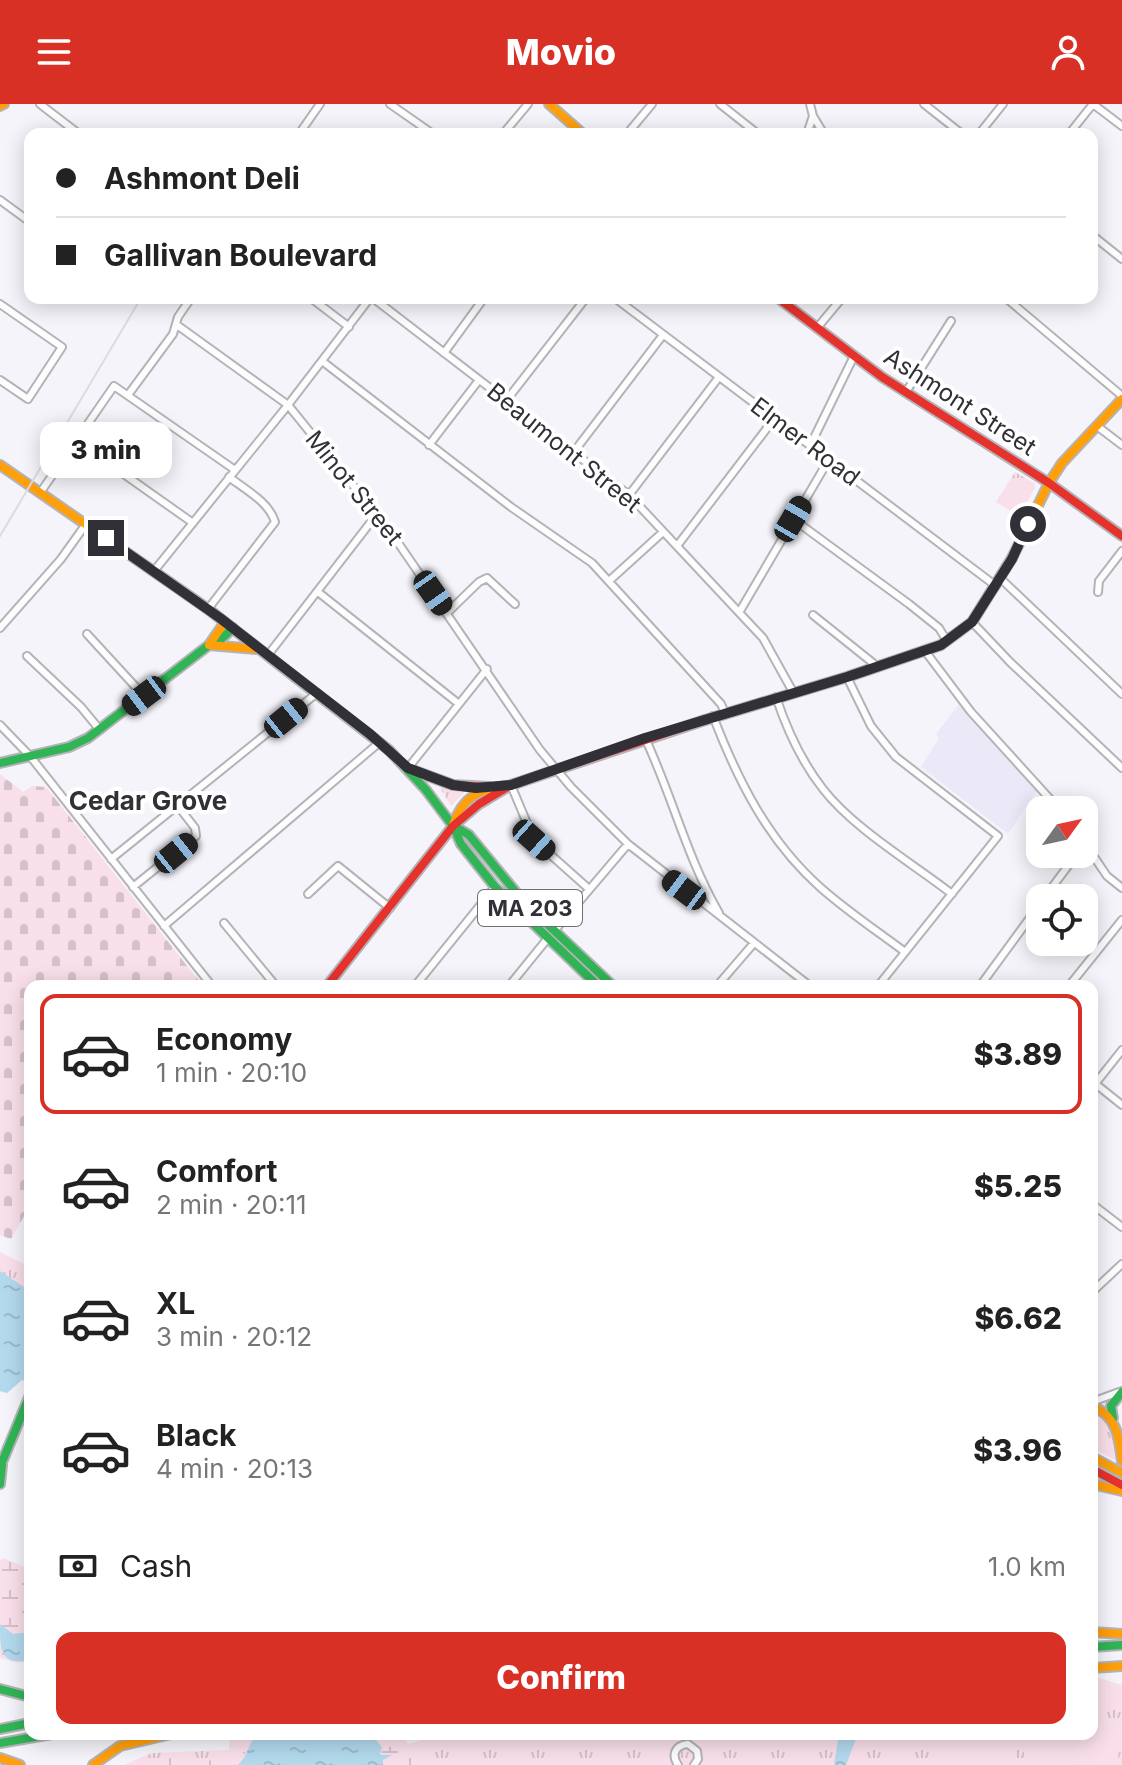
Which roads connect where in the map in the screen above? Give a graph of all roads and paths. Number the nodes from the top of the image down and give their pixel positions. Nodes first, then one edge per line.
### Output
1 (40, 104) edge
2 (320, 104) edge
3 (390, 104) edge
4 (528, 104) edge
5 (549, 104) edge
6 (652, 104) edge
7 (720, 104) edge
8 (810, 104) edge
9 (924, 104) edge
10 (1003, 104) edge
11 (1093, 104) edge
12 (813, 116) junction
13 (1122, 126) edge
14 (71, 128) edge
15 (303, 128) edge
16 (424, 128) edge
17 (508, 128) edge
18 (576, 128) edge
19 (632, 128) edge
20 (750, 128) edge
21 (809, 128) edge
22 (820, 128) edge
23 (954, 128) edge
24 (984, 128) edge
25 (1074, 128) edge
26 (0, 200) edge
27 (24, 218) edge
28 (1098, 240) edge
29 (1122, 259) edge
30 (0, 304) edge
31 (187, 304) edge
32 (319, 304) edge
33 (367, 304) edge
34 (380, 304) edge
35 (480, 304) edge
36 (581, 304) edge
37 (623, 304) edge
38 (786, 304) edge
39 (837, 304) edge
40 (1013, 304) edge
41 (951, 321) dead end
42 (177, 325) junction
43 (349, 327) junction
44 (817, 328) junction
45 (663, 335) junction
46 (444, 353) junction
47 (854, 356) junction
48 (322, 361) junction
49 (719, 377) junction
50 (479, 380) junction
51 (1, 384) edge
52 (906, 392) junction
53 (128, 395) junction
54 (1122, 397) edge
55 (506, 401) junction
56 (288, 405) junction
57 (774, 419) junction
58 (1097, 426) junction
59 (77, 441) junction
60 (429, 445) junction
61 (1122, 445) edge
62 (810, 446) junction
63 (573, 453) junction
64 (828, 461) junction
65 (0, 465) edge
66 (235, 470) junction
67 (229, 477) junction
68 (1049, 483) junction
69 (40, 493) junction
70 (629, 495) junction
71 (377, 514) junction
72 (793, 519) junction
73 (193, 523) junction
74 (86, 524) junction
75 (663, 532) junction
76 (1122, 536) edge
77 (677, 546) junction
78 (1122, 551) edge
79 (154, 571) junction
80 (609, 581) junction
81 (998, 582) junction
82 (318, 592) junction
83 (1098, 592) dead end
84 (515, 604) dead end
85 (208, 609) junction
86 (740, 611) junction
87 (447, 613) junction
88 (813, 615) dead end
89 (972, 622) junction
90 (229, 625) junction
91 (0, 628) edge
92 (87, 634) dead end
93 (947, 641) junction
94 (209, 645) junction
95 (925, 651) junction
96 (265, 653) junction
97 (27, 656) dead end
98 (878, 667) junction
99 (487, 669) junction
100 (847, 677) junction
101 (793, 692) junction
102 (317, 693) junction
103 (1122, 694) edge
104 (144, 696) junction
105 (776, 697) junction
106 (459, 704) junction
107 (725, 713) junction
108 (713, 716) junction
109 (0, 725) edge
110 (100, 730) junction
111 (645, 738) junction
112 (380, 742) junction
113 (30, 756) junction
114 (0, 763) edge
115 (408, 768) junction
116 (1122, 768) edge
117 (557, 769) junction
118 (511, 785) junction
119 (489, 787) junction
120 (1047, 796) edge
121 (178, 806) junction
122 (453, 826) junction
123 (628, 844) junction
124 (111, 859) junction
125 (1098, 863) edge
126 (133, 887) junction
127 (495, 887) junction
128 (1122, 888) edge
129 (589, 889) junction
130 (308, 894) dead end
131 (952, 894) junction
132 (390, 908) junction
133 (721, 916) junction
134 (1122, 920) edge
135 (224, 923) dead end
136 (1026, 923) edge
137 (164, 926) junction
138 (554, 931) junction
139 (547, 939) junction
140 (754, 943) junction
141 (905, 952) junction
142 (207, 980) edge
143 (271, 980) edge
144 (332, 980) edge
145 (420, 980) edge
146 (514, 980) edge
147 (591, 980) edge
148 (607, 980) edge
149 (722, 980) edge
150 (800, 980) edge
151 (883, 980) edge
152 (984, 980) edge
153 (1074, 980) edge
154 (1122, 1050) edge
155 (1098, 1077) edge
156 (1098, 1085) edge
157 (1122, 1105) edge
158 (1098, 1209) edge
159 (1122, 1227) edge
160 (1122, 1264) edge
161 (1098, 1286) edge
162 (1122, 1391) edge
163 (1098, 1401) edge
164 (1098, 1407) edge
165 (24, 1410) edge
166 (1113, 1419) junction
167 (1098, 1460) edge
168 (1122, 1461) edge
169 (1, 1466) edge
170 (1098, 1472) edge
171 (1122, 1473) edge
172 (0, 1484) edge
173 (1098, 1485) edge
174 (1122, 1485) edge
175 (1122, 1491) edge
176 (1098, 1632) edge
177 (1122, 1634) edge
178 (1122, 1645) edge
179 (1098, 1647) edge
180 (1122, 1652) edge
181 (1098, 1654) edge
182 (1122, 1659) edge
183 (1098, 1661) edge
184 (1122, 1666) edge
185 (1098, 1668) edge
186 (0, 1689) edge
187 (24, 1695) edge
188 (24, 1718) edge
189 (0, 1722) edge
190 (24, 1724) edge
191 (0, 1729) edge
192 (24, 1732) edge
193 (0, 1736) edge
194 (24, 1739) edge
195 (140, 1740) edge
196 (686, 1740) edge
197 (689, 1740) edge
198 (0, 1743) edge
199 (688, 1745) junction
200 (0, 1758) edge
201 (20, 1765) edge
202 (93, 1765) edge
203 (678, 1765) edge
204 (694, 1765) edge

1 - 14 street
2 - 15 street
3 - 16 street
4 - 17 street
5 - 18 main road
6 - 19 street
7 - 20 street
8 - 12 street
9 - 23 street
10 - 24 street
11 - 13 street
11 - 25 street
12 - 21 street
12 - 22 street
26 - 27 street
28 - 29 street
30 - 51 street
31 - 42 street
32 - 43 street
33 - 43 street
34 - 46 street, Beaumont Street
35 - 46 street
36 - 55 street
37 - 45 street, Elmer Road
38 - 44 main road, Ashmont Street
39 - 44 street
40 - 54 street
41 - 52 street
42 - 53 street
42 - 56 street, Minot Street
43 - 48 street
44 - 47 main road, Ashmont Street
45 - 49 street, Elmer Road
45 - 63 street
46 - 50 street, Beaumont Street
47 - 52 main road, Ashmont Street
47 - 62 street
48 - 56 street
48 - 60 street
49 - 57 street, Elmer Road
49 - 70 street
50 - 55 street, Beaumont Street
50 - 60 street
52 - 68 main road, Ashmont Street
53 - 59 street
53 - 66 street
54 - 58 main road
55 - 63 street, Beaumont Street
56 - 66 street
56 - 71 street, Minot Street
57 - 62 street, Elmer Road
57 - 77 street
58 - 61 street
58 - 68 main road
59 - 69 street
59 - 73 street
60 - 80 street
62 - 64 street, Elmer Road
63 - 70 street, Beaumont Street
64 - 72 street
64 - 81 street, Elmer Road
65 - 69 main road, MA 203
66 - 67 street
67 - 73 street
67 - 85 street
68 - 76 main road, Ashmont Street
68 - 81 main road
69 - 74 main road, MA 203
70 - 75 street, Beaumont Street
71 - 82 street
71 - 87 street, Minot Street
72 - 86 street
72 - 93 street
73 - 79 street
74 - 79 main road, MA 203
74 - 91 street
75 - 77 street, Beaumont Street
75 - 80 street
77 - 86 street, Beaumont Street
78 - 83 street
79 - 85 main road, MA 203
80 - 107 street
81 - 89 main road
81 - 103 street, Elmer Road
82 - 96 street
82 - 106 street
84 - 87 street
85 - 90 main road, MA 203
86 - 101 street, Beaumont Street
87 - 99 street, Minot Street
88 - 98 street
89 - 93 main road
89 - 116 street
90 - 94 main road
90 - 96 main road, MA 203
92 - 104 street
93 - 95 main road
94 - 96 main road
94 - 104 main road
95 - 98 main road
95 - 120 street
96 - 102 main road, MA 203
97 - 110 street
98 - 100 main road
99 - 106 street
99 - 117 street, Minot Street
100 - 101 main road
100 - 131 street
101 - 105 main road
102 - 112 main road, MA 203
102 - 121 street
104 - 110 main road
105 - 107 main road
105 - 131 street
106 - 115 street
107 - 108 main road
108 - 111 main road
108 - 141 street
109 - 113 street
110 - 113 main road
111 - 117 main road
111 - 133 street
112 - 115 main road, MA 203
112 - 137 street
113 - 114 main road
113 - 124 street
115 - 119 main road
115 - 122 main road, MA 203
117 - 118 main road
117 - 123 street, Minot Street
118 - 119 main road
118 - 122 main road
118 - 129 street
119 - 122 main road
121 - 124 street
121 - 126 street
122 - 127 main road, MA 203
122 - 132 main road
122 - 138 main road, MA 203
123 - 129 street
123 - 133 street, Minot Street
124 - 126 street
125 - 128 street
126 - 137 street
127 - 139 main road, MA 203
127 - 145 street
129 - 138 street
130 - 132 street
131 - 141 street
132 - 144 main road
133 - 140 street, Minot Street
134 - 153 street
135 - 143 street
136 - 152 street
137 - 142 street
138 - 139 street
138 - 148 main road, MA 203
139 - 146 street
139 - 147 main road, MA 203
140 - 149 street
140 - 150 street, Minot Street
141 - 151 street
154 - 155 street
156 - 157 street
158 - 159 street
160 - 161 street
162 - 163 street
162 - 166 main road
164 - 166 main road
165 - 169 main road
166 - 168 main road
167 - 171 main road
169 - 172 main road
170 - 174 main road
173 - 175 main road
176 - 177 main road
178 - 179 main road
180 - 181 main road
182 - 183 main road
184 - 185 main road
186 - 187 main road
188 - 189 main road
190 - 191 main road
192 - 193 main road
194 - 198 main road
195 - 202 main road
196 - 199 street
197 - 199 street
199 - 203 street
199 - 204 street
200 - 201 main road

